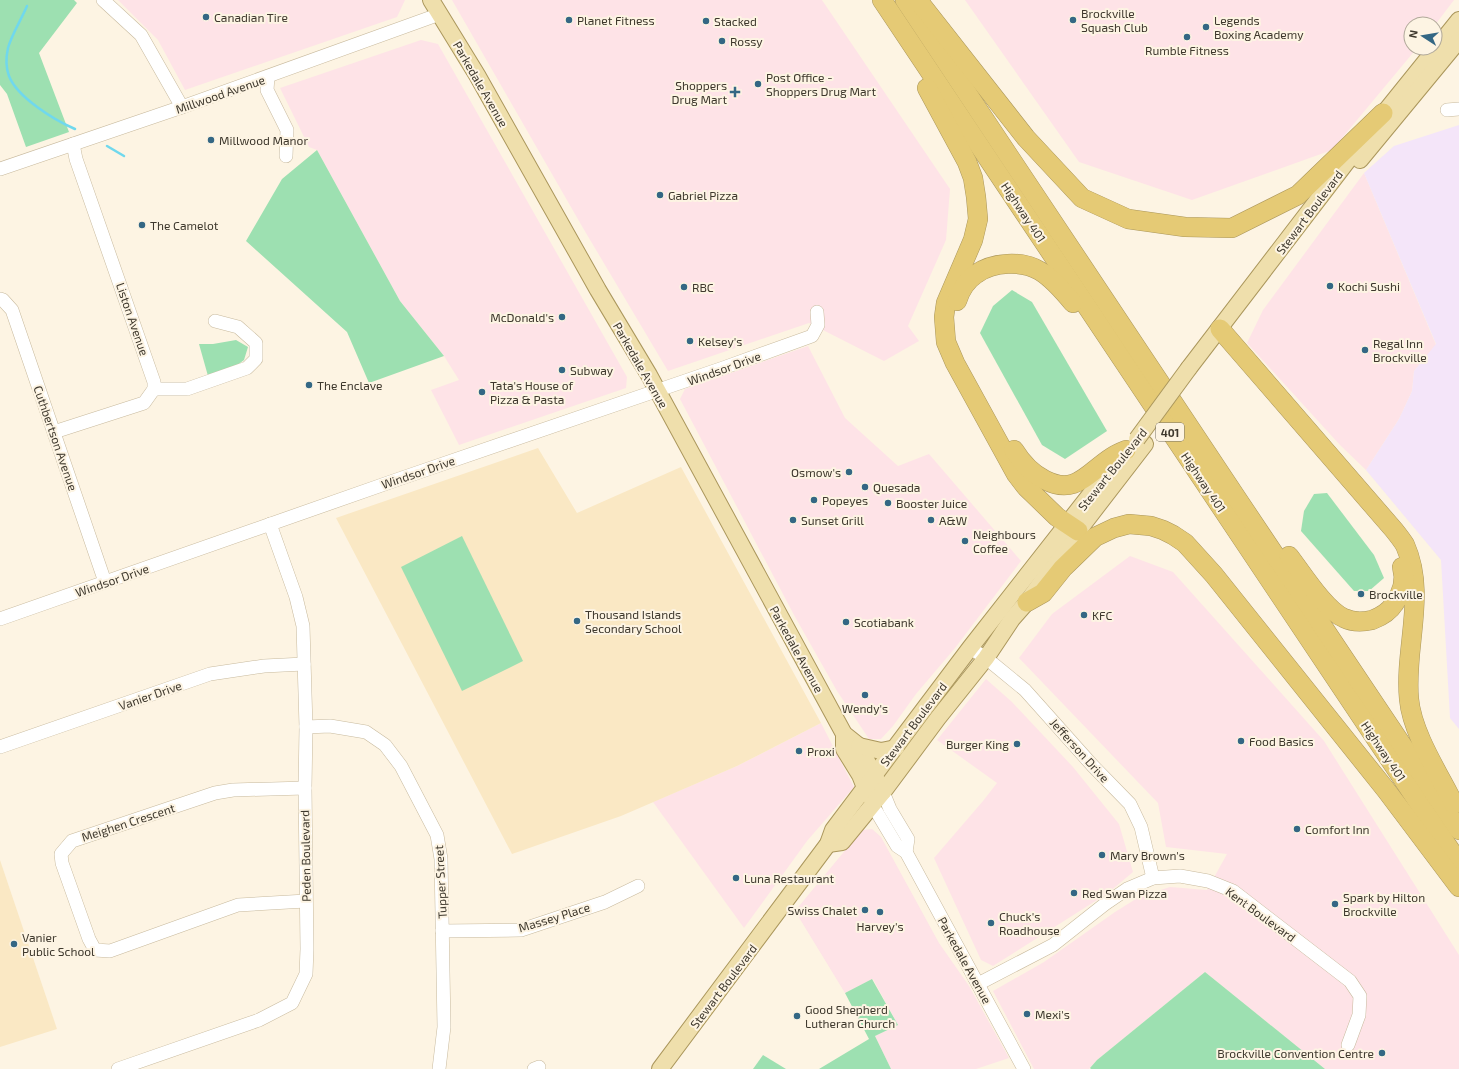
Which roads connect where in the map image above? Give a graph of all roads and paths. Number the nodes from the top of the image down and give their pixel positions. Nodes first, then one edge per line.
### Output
1 (103, 0) edge
2 (431, 0) edge
3 (876, 0) edge
4 (882, 0) edge
5 (905, 0) edge
6 (918, 0) edge
7 (440, 14) junction
8 (1459, 20) edge
9 (1459, 40) edge
10 (268, 77) junction
11 (182, 107) junction
12 (1383, 113) junction
13 (73, 144) junction
14 (286, 156) dead end
15 (0, 169) edge
16 (0, 299) edge
17 (817, 312) dead end
18 (216, 321) dead end
19 (1220, 337) junction
20 (154, 389) junction
21 (657, 391) junction
22 (1167, 426) junction
23 (54, 432) junction
24 (1136, 444) junction
25 (1238, 500) junction
26 (270, 524) junction
27 (1073, 527) junction
28 (105, 582) junction
29 (1027, 602) junction
30 (0, 619) edge
31 (970, 648) junction
32 (986, 658) junction
33 (304, 664) junction
34 (306, 727) junction
35 (844, 734) junction
36 (859, 746) junction
37 (0, 747) edge
38 (896, 748) junction
39 (875, 775) junction
40 (305, 788) junction
41 (865, 788) junction
42 (877, 798) junction
43 (1459, 812) edge
44 (1459, 830) edge
45 (828, 844) junction
46 (1459, 863) edge
47 (1153, 878) junction
48 (638, 886) dead end
49 (1459, 887) edge
50 (306, 901) junction
51 (442, 930) junction
52 (978, 984) junction
53 (1348, 1045) dead end
54 (123, 1068) edge
55 (439, 1069) edge
56 (660, 1069) edge
57 (1024, 1069) edge

1 - 11 street
2 - 7 main road, Parkedale Avenue
3 - 27 highway
4 - 22 highway, Highway 401 / 401
5 - 25 highway, Highway 401 / 401
6 - 12 highway
7 - 10 street, Millwood Avenue
7 - 21 main road, Parkedale Avenue
8 - 12 main road, Stewart Boulevard
9 - 19 main road, Stewart Boulevard
10 - 11 street, Millwood Avenue
10 - 14 street
11 - 13 street, Millwood Avenue
12 - 19 main road, Stewart Boulevard
13 - 15 street, Millwood Avenue
13 - 20 street, Liston Avenue
16 - 23 street, Cuthbertson Avenue
17 - 21 street, Windsor Drive
18 - 20 street
19 - 24 main road, Stewart Boulevard, bridge
19 - 25 highway
19 - 43 highway
20 - 23 street
21 - 26 street, Windsor Drive
21 - 35 main road, Parkedale Avenue
22 - 24 highway
22 - 46 highway, Highway 401 / 401
23 - 28 street, Cuthbertson Avenue
24 - 27 main road, Stewart Boulevard
25 - 44 highway, Highway 401 / 401
26 - 28 street, Windsor Drive
26 - 33 street, Peden Boulevard
27 - 29 main road, Stewart Boulevard
27 - 31 main road, Stewart Boulevard
28 - 30 street, Windsor Drive
29 - 32 main road, Stewart Boulevard
29 - 49 highway
31 - 32 street, Jefferson Drive
31 - 38 main road, Stewart Boulevard
32 - 42 main road, Stewart Boulevard
32 - 47 street, Jefferson Drive
33 - 34 street, Peden Boulevard
33 - 37 street, Vanier Drive
34 - 40 street, Peden Boulevard
34 - 51 street, Tupper Street
35 - 36 main road, Parkedale Avenue
35 - 41 main road, Parkedale Avenue
36 - 38 main road
36 - 39 main road, Parkedale Avenue
38 - 39 main road, Stewart Boulevard
39 - 41 main road, Stewart Boulevard
39 - 42 main road, Parkedale Avenue
40 - 50 street, Peden Boulevard
40 - 50 street, Meighen Crescent
41 - 42 main road, Parkedale Avenue
41 - 45 main road, Stewart Boulevard
42 - 45 main road, Stewart Boulevard
42 - 52 street, Parkedale Avenue
45 - 56 main road, Stewart Boulevard
47 - 52 street, Kent Boulevard
47 - 53 street, Kent Boulevard
48 - 51 street, Massey Place
50 - 54 street, Peden Boulevard
51 - 55 street, Tupper Street
52 - 57 street, Parkedale Avenue

